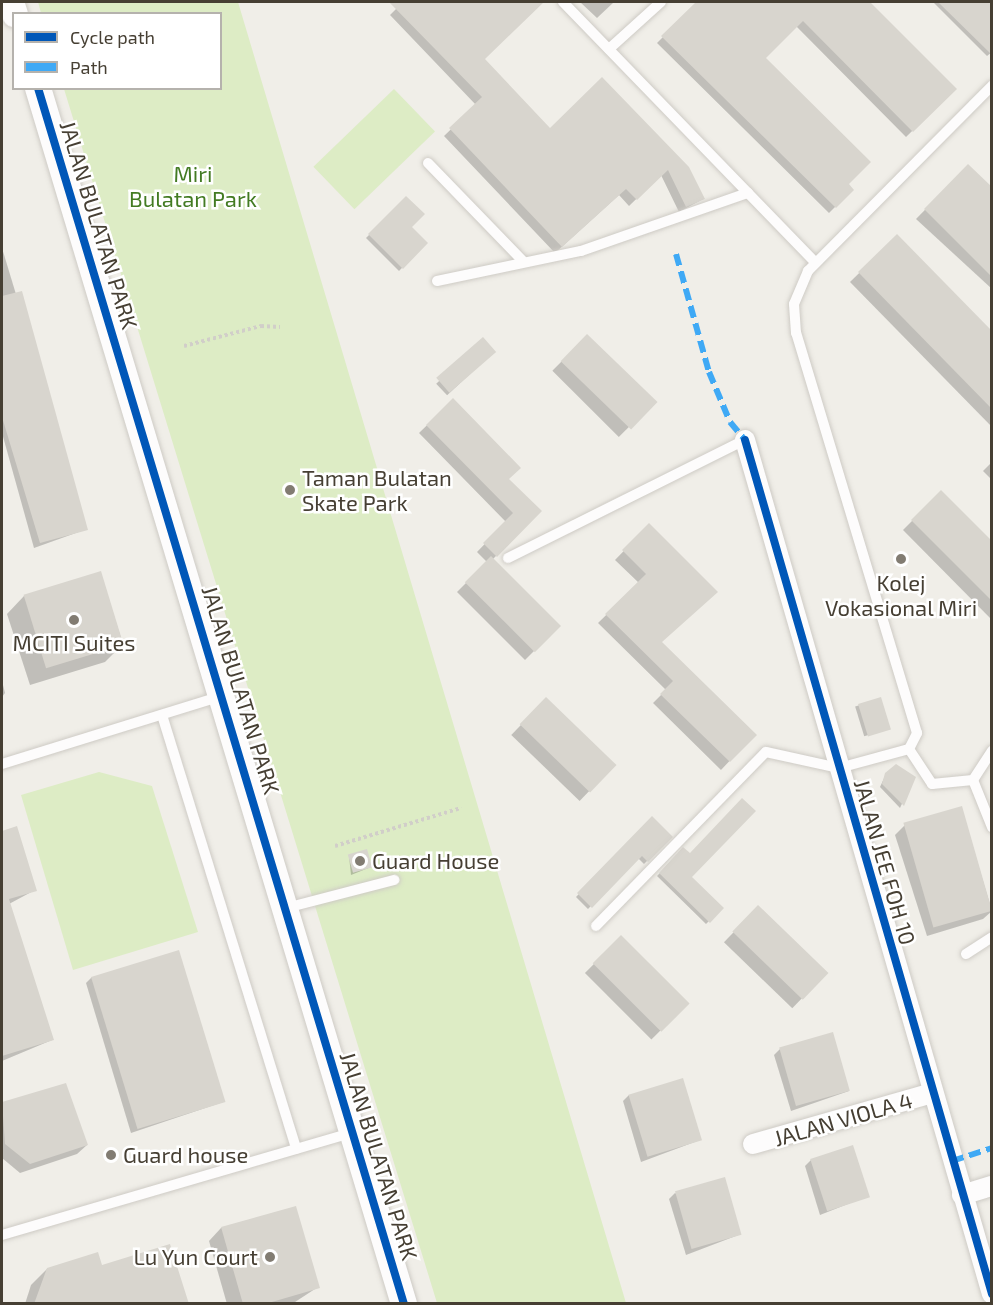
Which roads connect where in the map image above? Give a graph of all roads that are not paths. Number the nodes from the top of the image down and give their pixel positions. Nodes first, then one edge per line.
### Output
1 (563, 2) edge
2 (661, 2) edge
3 (609, 49) junction
4 (992, 86) edge
5 (39, 90) edge
6 (428, 163) dead end
7 (748, 193) junction
8 (523, 261) junction
9 (816, 263) junction
10 (437, 280) dead end
11 (745, 440) joint
12 (508, 558) dead end
13 (225, 695) junction
14 (162, 715) junction
15 (909, 749) junction
16 (992, 752) edge
17 (2, 764) edge
18 (839, 768) junction
19 (973, 780) junction
20 (992, 828) edge
21 (394, 880) dead end
22 (286, 908) junction
23 (596, 926) dead end
24 (992, 937) edge
25 (966, 954) dead end
26 (932, 1094) junction
27 (354, 1132) junction
28 (753, 1144) dead end
29 (296, 1149) junction
30 (992, 1186) edge
31 (962, 1195) junction
32 (2, 1235) edge
33 (992, 1294) edge
34 (404, 1304) edge

1 - 3 lane
2 - 3 lane
3 - 7 lane
4 - 9 lane
5 - 13 street, JALAN BULATAN PARK
6 - 8 lane
7 - 8 lane
7 - 9 lane
8 - 10 lane
9 - 15 lane
11 - 12 lane
11 - 18 street, JALAN JEE FOH 10
13 - 14 lane
13 - 22 street, JALAN BULATAN PARK
14 - 17 lane
14 - 29 lane
15 - 18 lane
15 - 19 lane
16 - 19 lane
18 - 23 lane
18 - 26 street, JALAN JEE FOH 10
19 - 20 lane
21 - 22 lane
22 - 27 street, JALAN BULATAN PARK
24 - 25 lane
26 - 28 street, JALAN VIOLA 4
26 - 31 street, JALAN JEE FOH 10
27 - 29 lane
27 - 34 street, JALAN BULATAN PARK
29 - 32 lane
30 - 31 street
31 - 33 street, JALAN JEE FOH 10

